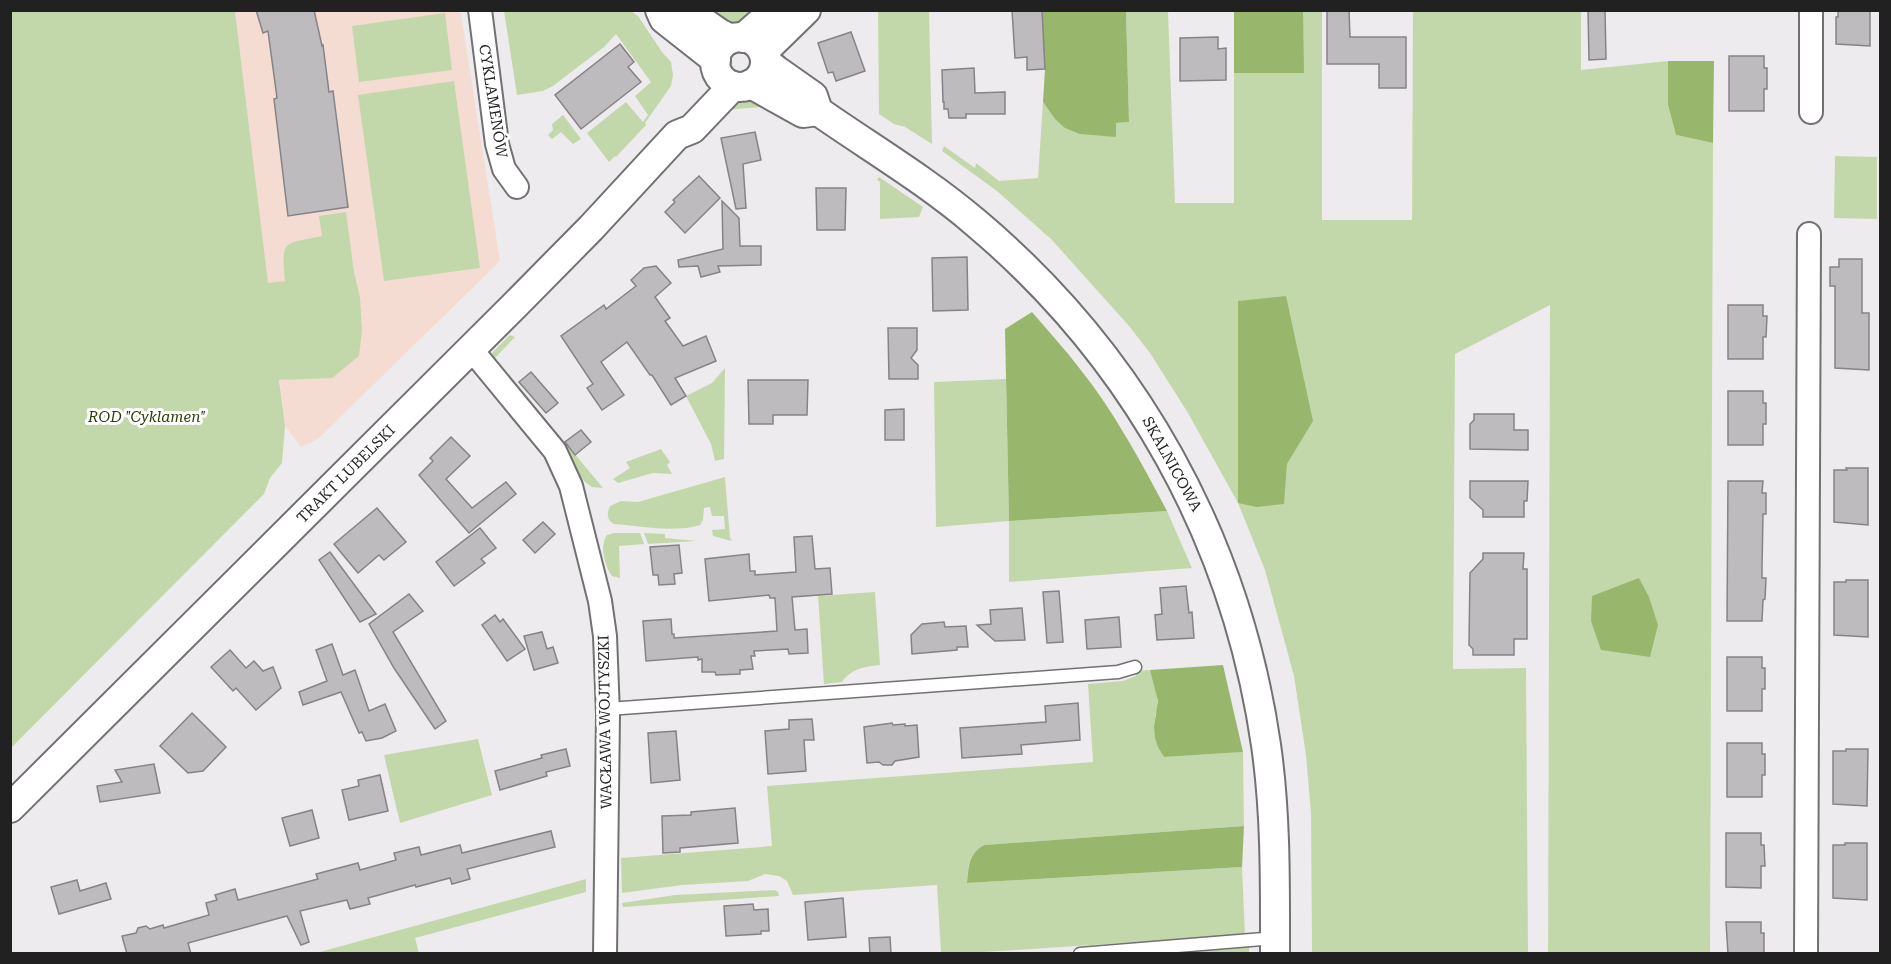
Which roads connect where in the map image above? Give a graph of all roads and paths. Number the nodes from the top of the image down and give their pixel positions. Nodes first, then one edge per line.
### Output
1 (480, 10) edge
2 (660, 10) edge
3 (686, 10) edge
4 (775, 10) edge
5 (806, 10) edge
6 (1811, 10) edge
7 (740, 61) junction
8 (1811, 112) dead end
9 (517, 187) dead end
10 (1809, 234) dead end
11 (471, 348) junction
12 (1135, 667) dead end
13 (608, 709) junction
14 (10, 808) edge
15 (1275, 946) edge
16 (605, 954) edge
17 (1080, 954) edge
18 (1806, 954) edge

1 - 9 street, CYKLAMENÓW
2 - 7 street, SKALNICOWA
3 - 7 street, SKALNICOWA
4 - 7 street, TRAKT LUBELSKI
5 - 7 street, TRAKT LUBELSKI
6 - 8 street
7 - 11 street, TRAKT LUBELSKI
7 - 15 street, SKALNICOWA
10 - 18 street
11 - 13 street, WACŁAWA WOJTYSZKI
11 - 14 street, TRAKT LUBELSKI
12 - 13 lane
13 - 16 street, WACŁAWA WOJTYSZKI
15 - 17 lane

